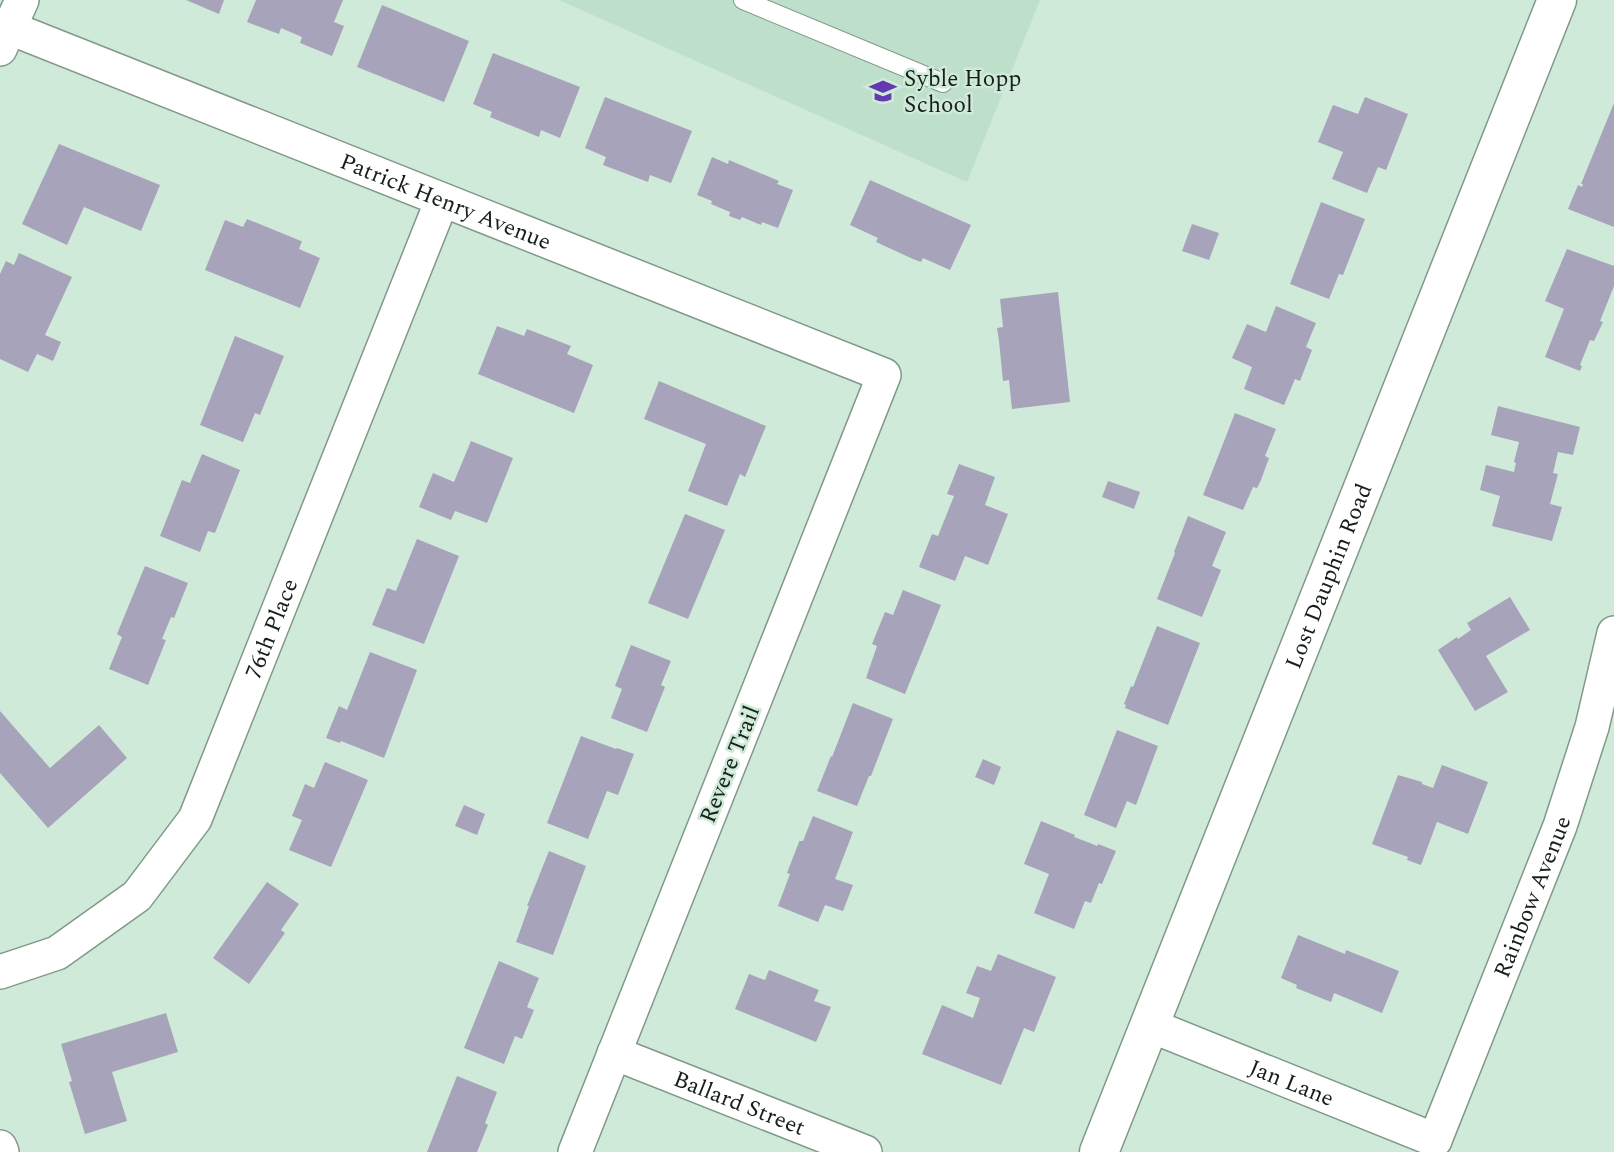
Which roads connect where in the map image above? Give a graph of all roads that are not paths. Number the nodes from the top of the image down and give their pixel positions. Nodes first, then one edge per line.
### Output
1 (743, 0) edge
2 (1557, 0) edge
3 (11, 26) edge
4 (943, 83) dead end
5 (442, 200) junction
6 (884, 375) joint
7 (1614, 633) edge
8 (0, 972) edge
9 (1149, 1025) junction
10 (614, 1053) junction
11 (1439, 1146) edge
12 (0, 1147) edge
13 (2, 1152) edge
14 (575, 1152) edge
15 (865, 1152) edge
16 (1099, 1152) edge

1 - 4 lane
2 - 9 street, Lost Dauphin Road
3 - 5 street, Patrick Henry Avenue
5 - 6 street, Patrick Henry Avenue
5 - 8 street, 76th Place
6 - 10 street, Revere Trail
7 - 11 street, Rainbow Avenue
9 - 11 street, Jan Lane
9 - 16 street, Lost Dauphin Road
10 - 14 street, Revere Trail
10 - 15 street, Ballard Street
12 - 13 street

